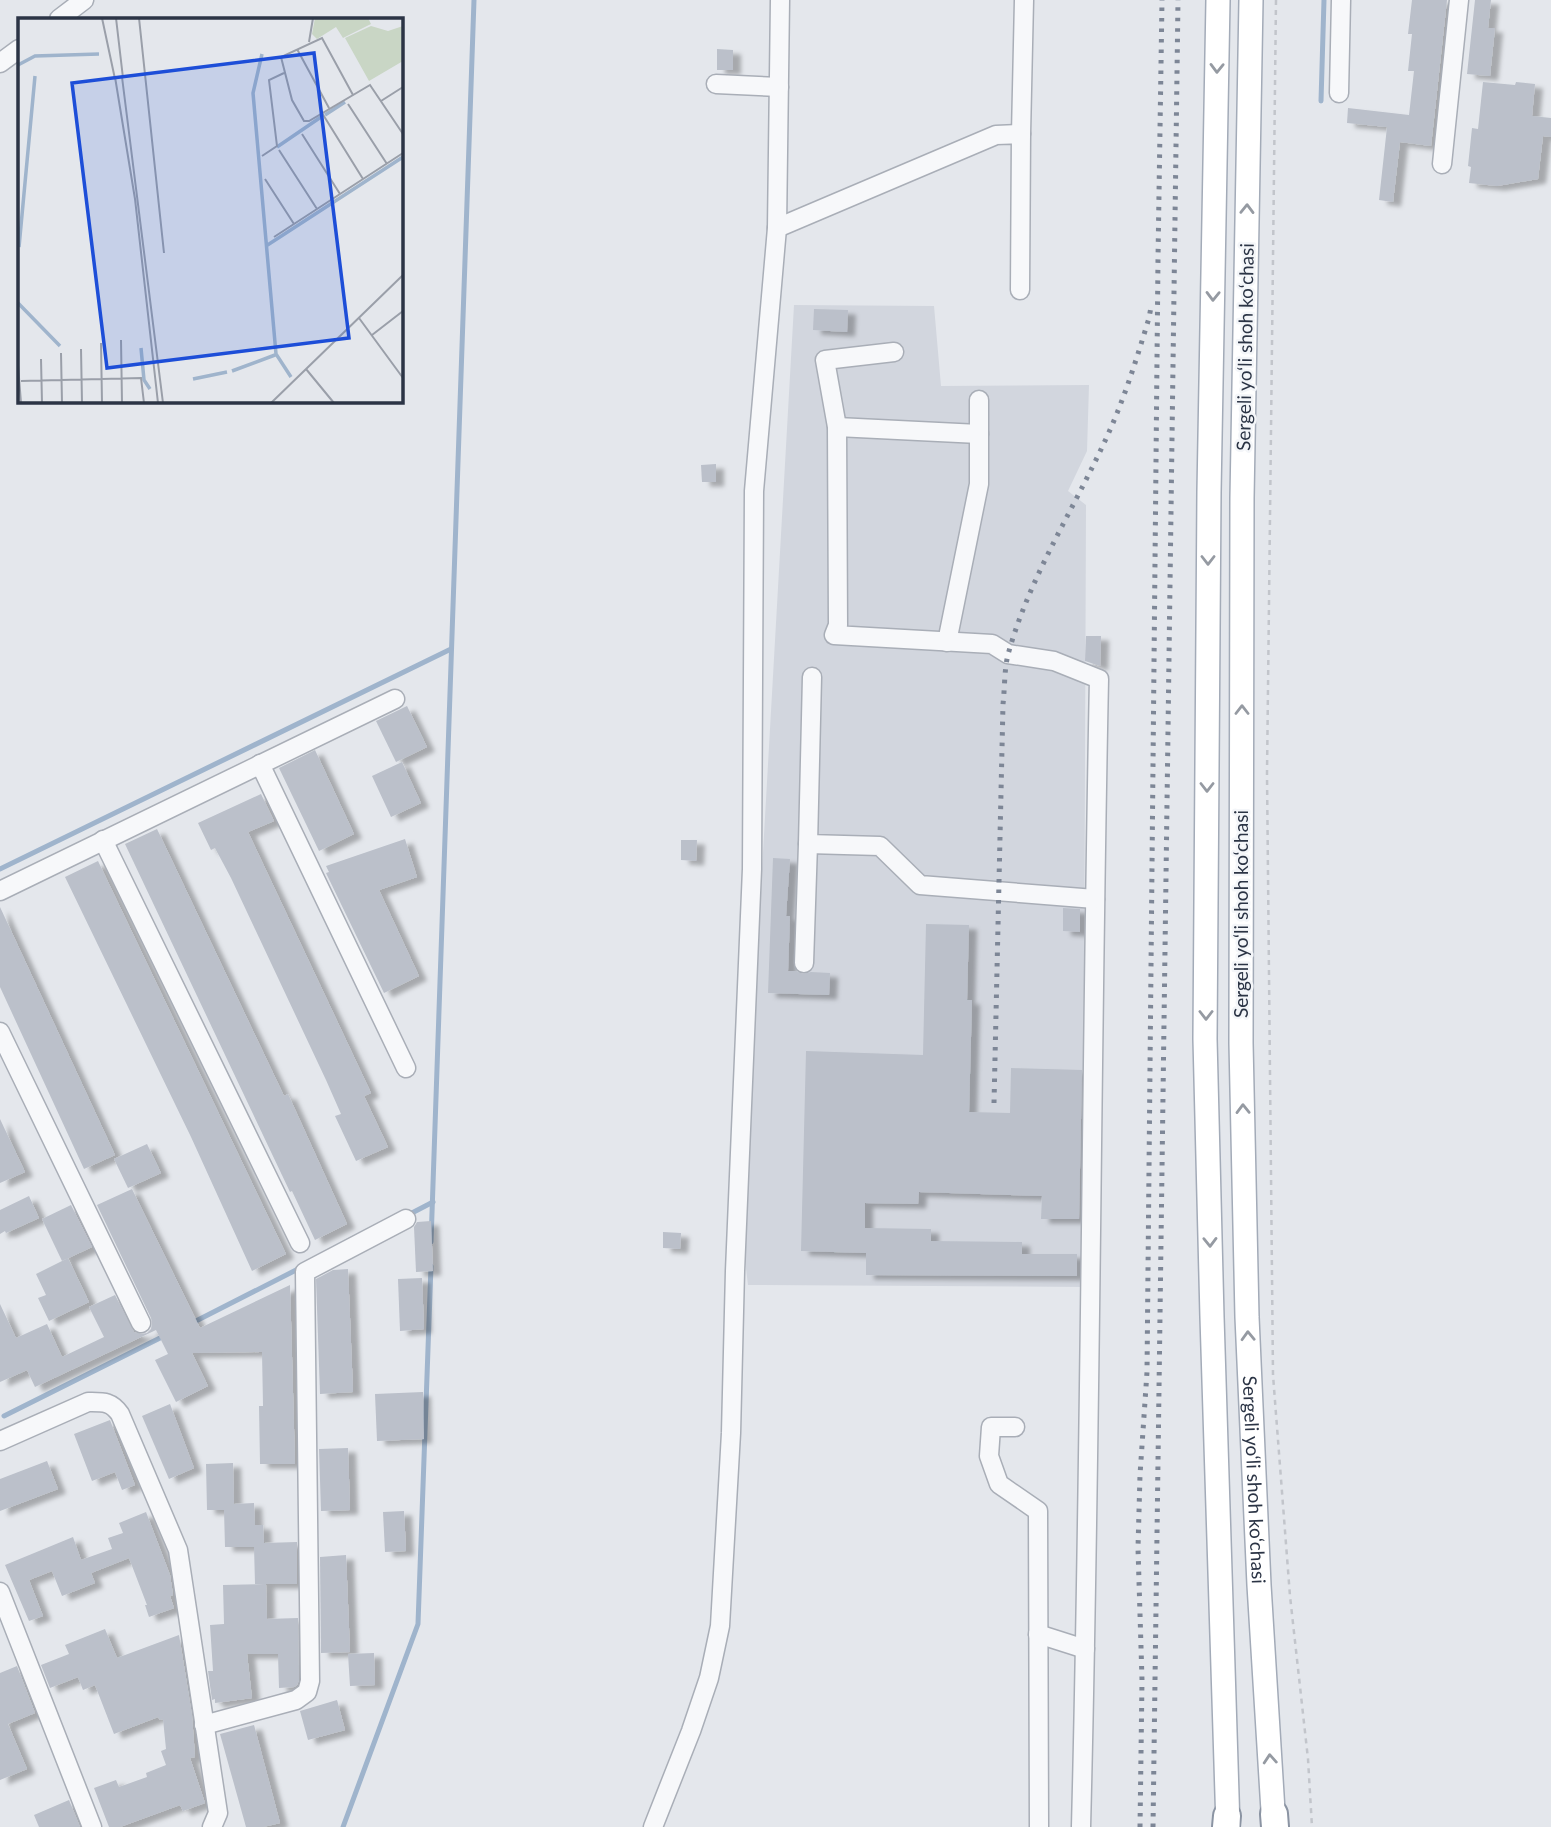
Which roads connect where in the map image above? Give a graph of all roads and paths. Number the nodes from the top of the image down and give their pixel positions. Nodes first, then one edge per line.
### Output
1 (84, 0) edge
2 (780, 0) edge
3 (1024, 0) edge
4 (1218, 0) edge
5 (1251, 0) edge
6 (1276, 0) edge
7 (1341, 0) edge
8 (1459, 0) edge
9 (60, 18) edge
10 (18, 50) edge
11 (0, 63) edge
12 (716, 84) dead end
13 (779, 87) junction
14 (1339, 93) dead end
15 (1020, 134) junction
16 (1442, 164) dead end
17 (777, 228) junction
18 (1020, 290) dead end
19 (894, 352) dead end
20 (979, 400) dead end
21 (837, 427) junction
22 (979, 434) junction
23 (947, 642) junction
24 (812, 677) dead end
25 (395, 699) dead end
26 (260, 764) junction
27 (103, 840) junction
28 (808, 844) junction
29 (0, 891) edge
30 (1095, 899) junction
31 (804, 962) dead end
32 (0, 1032) edge
33 (406, 1068) dead end
34 (406, 1219) dead end
35 (300, 1243) dead end
36 (141, 1323) dead end
37 (1015, 1426) dead end
38 (0, 1441) edge
39 (0, 1592) edge
40 (1038, 1634) junction
41 (1085, 1648) junction
42 (204, 1725) junction
43 (1227, 1823) edge
44 (1274, 1823) edge
45 (92, 1827) edge
46 (212, 1827) edge
47 (653, 1827) edge
48 (1039, 1827) edge
49 (1081, 1827) edge
50 (1312, 1827) edge

1 - 9 street
2 - 13 street
3 - 15 street
4 -> 43 main road, Sergeli yo‘li shoh ko‘chasi
44 -> 5 main road, Sergeli yo‘li shoh ko‘chasi
6 - 50 path
7 - 14 street
8 - 16 street
10 - 11 street
12 - 13 street
13 - 17 street
15 - 17 street
15 - 18 street
17 - 47 street
19 - 21 street
20 - 22 street
21 - 22 street
21 - 23 street
22 - 23 street
23 - 30 street
24 - 28 street
25 - 26 street
26 - 27 street
26 - 33 street
27 - 29 street
27 - 35 street
28 - 30 street
28 - 31 street
30 - 41 street
32 - 36 street
34 - 42 street
37 - 40 street
38 - 42 street
39 - 45 street
40 - 41 street
40 - 48 street
41 - 49 street
42 - 46 street

